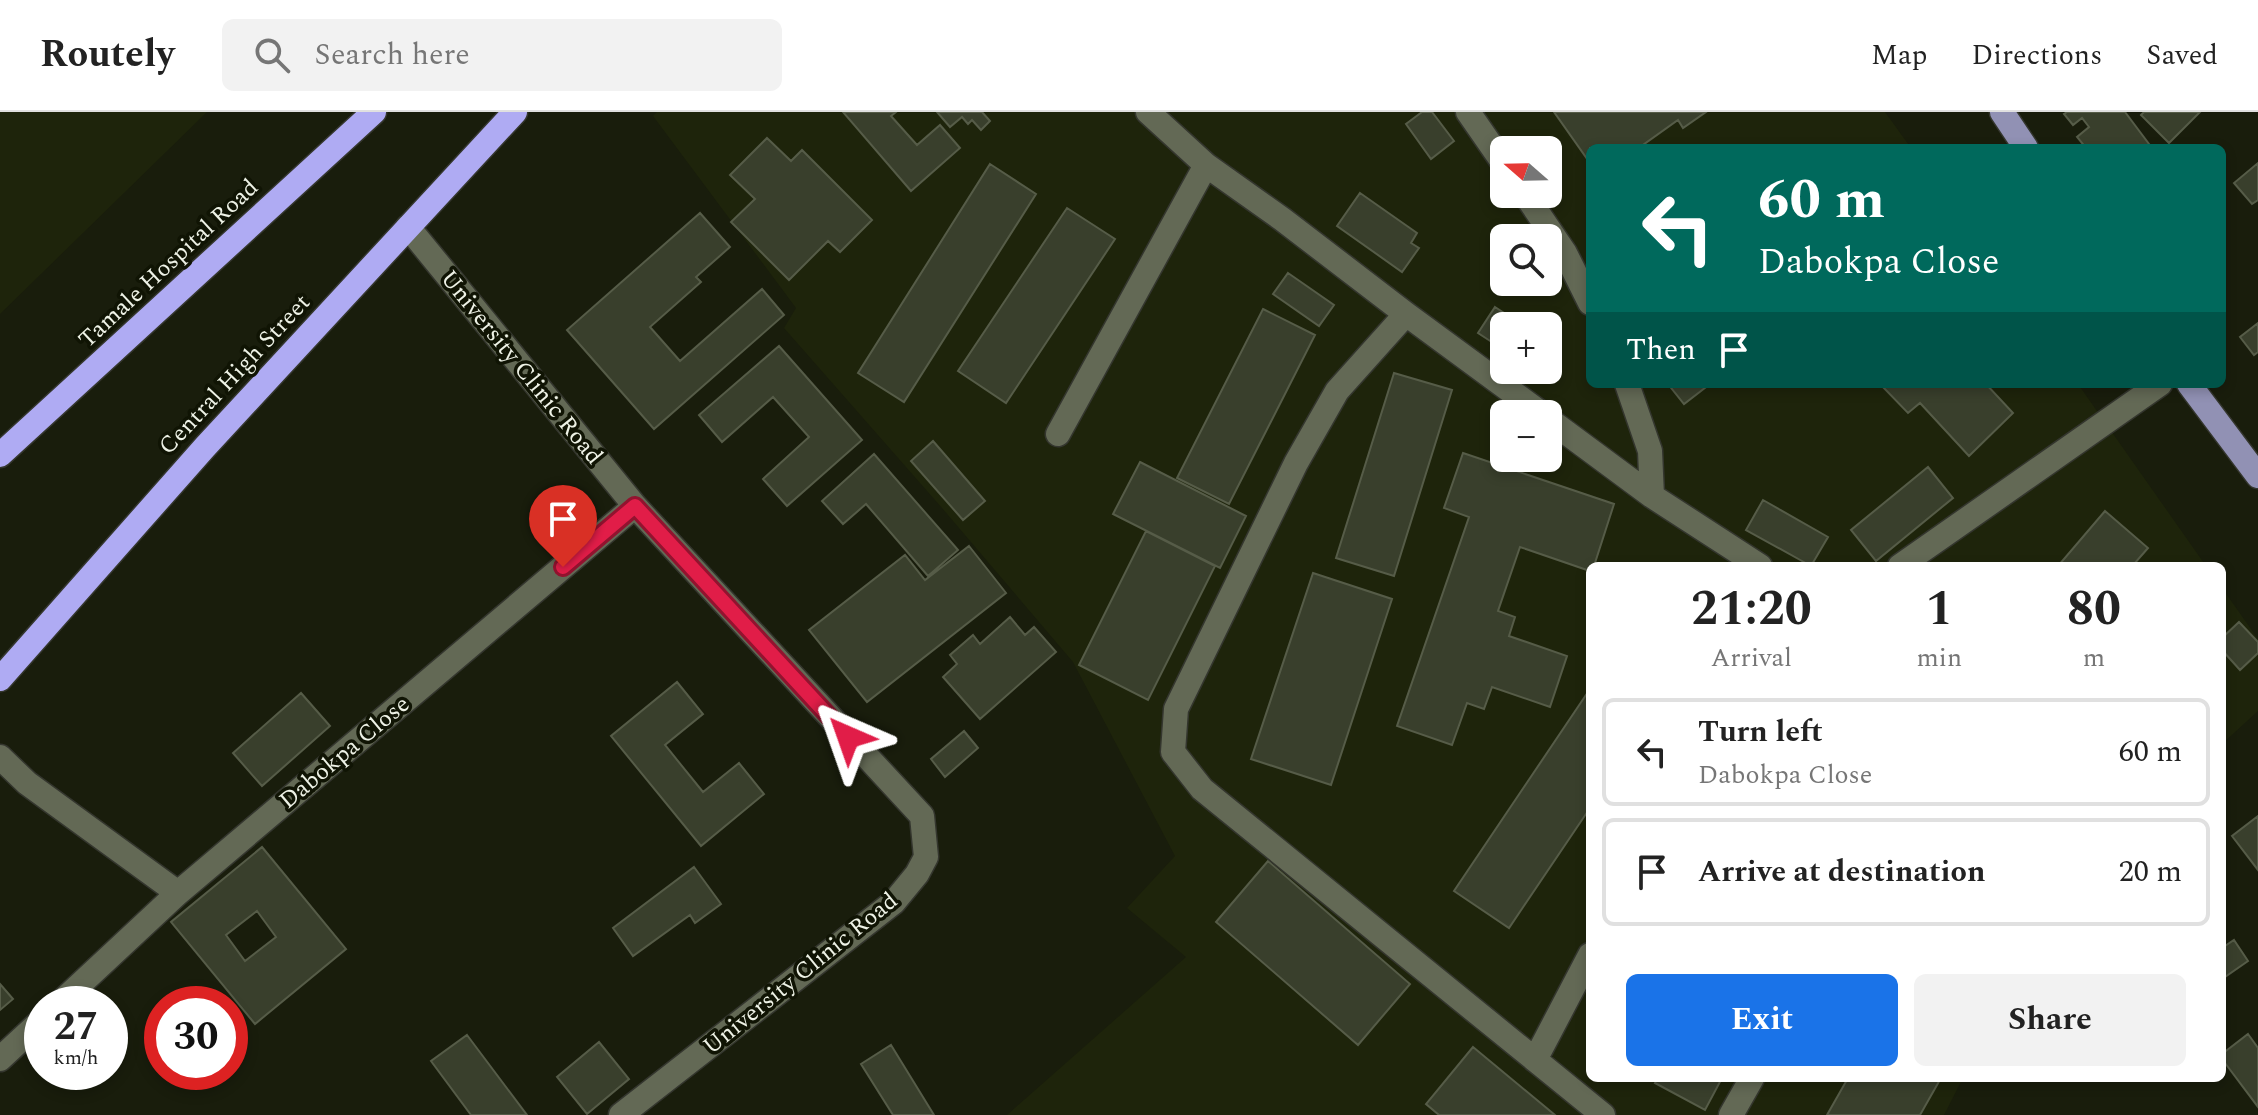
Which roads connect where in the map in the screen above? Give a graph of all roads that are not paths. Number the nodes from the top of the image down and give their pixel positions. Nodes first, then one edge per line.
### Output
1 (374, 112) edge
2 (515, 112) edge
3 (1468, 112) edge
4 (2002, 112) edge
5 (1153, 113) edge
6 (1490, 144) edge
7 (2023, 144) edge
8 (1206, 165) junction
9 (1534, 208) edge
10 (408, 227) junction
11 (1586, 295) edge
12 (1406, 314) junction
13 (1628, 388) edge
14 (2154, 388) edge
15 (2192, 388) edge
16 (1523, 400) edge
17 (1562, 429) edge
18 (1058, 434) dead end
19 (0, 455) edge
20 (2258, 476) edge
21 (1652, 496) junction
22 (635, 506) junction
23 (1754, 562) edge
24 (1906, 562) edge
25 (0, 679) edge
26 (0, 757) edge
27 (178, 893) junction
28 (1586, 963) edge
29 (78, 986) edge
30 (24, 1037) edge
31 (0, 1059) edge
32 (1535, 1060) junction
33 (1750, 1082) edge
34 (621, 1115) edge
35 (1603, 1115) edge
36 (1731, 1115) edge

1 - 19 highway, Tamale Hospital Road
2 - 10 highway, Central High Street
3 - 6 street
4 - 7 main road
5 - 8 street
8 - 12 street
8 - 18 street
9 - 11 street
10 - 22 street, University Clinic Road
10 - 25 highway, Central High Street
12 - 16 street
12 - 32 street
13 - 21 street
14 - 24 street
15 - 20 main road
17 - 21 street
21 - 23 street
22 - 27 street, Dabokpa Close
22 - 34 street, University Clinic Road
26 - 27 street
27 - 29 street, Dabokpa Close
28 - 32 street
30 - 31 street
32 - 35 street
33 - 36 street

